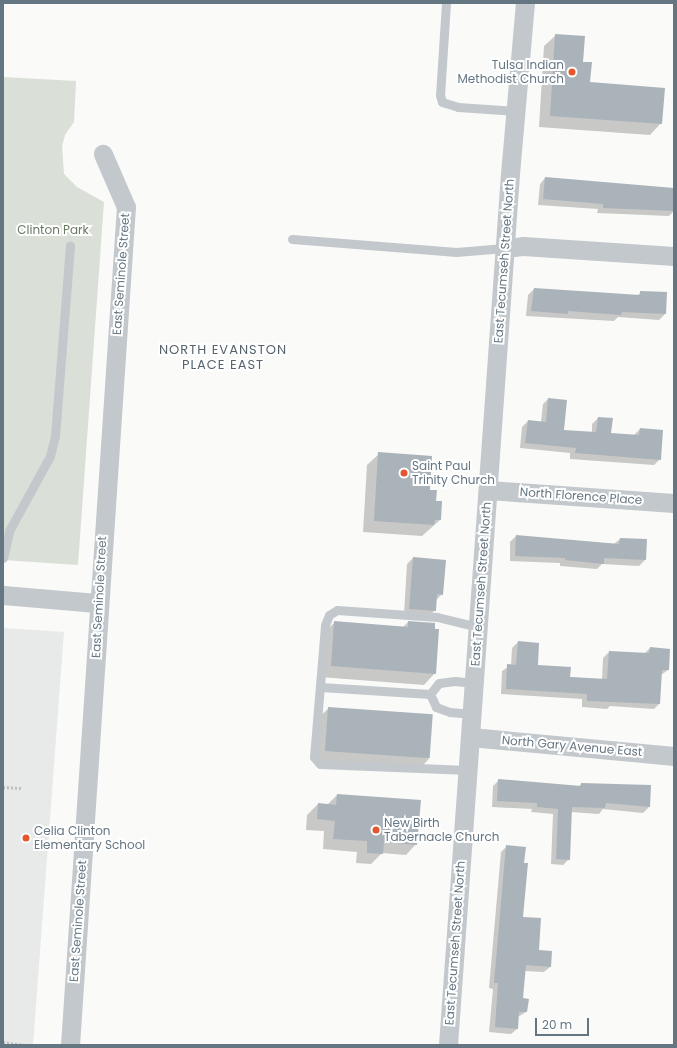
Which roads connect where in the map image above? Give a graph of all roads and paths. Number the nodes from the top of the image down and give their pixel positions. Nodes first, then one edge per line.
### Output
1 (446, 3) edge
2 (525, 3) edge
3 (516, 111) junction
4 (103, 154) dead end
5 (292, 239) dead end
6 (70, 246) dead end
7 (505, 248) junction
8 (674, 256) edge
9 (488, 490) junction
10 (674, 503) edge
11 (3, 558) edge
12 (3, 595) edge
13 (98, 603) junction
14 (478, 627) junction
15 (474, 683) junction
16 (321, 687) junction
17 (430, 694) junction
18 (472, 714) junction
19 (470, 737) junction
20 (674, 756) edge
21 (468, 770) junction
22 (3, 787) edge
23 (21, 788) dead end
24 (3, 1042) edge
25 (25, 1045) edge
26 (70, 1045) edge
27 (448, 1045) edge

1 - 3 lane
2 - 3 street, East Tecumseh Street North
3 - 7 street, East Tecumseh Street North
4 - 13 street, East Seminole Street
5 - 7 lane
6 - 11 lane
7 - 8 street
7 - 9 street, East Tecumseh Street North
9 - 10 street, North Florence Place
9 - 14 street, East Tecumseh Street North
12 - 13 street
13 - 26 street, East Seminole Street
14 - 15 street, East Tecumseh Street North
14 - 16 lane
15 - 17 lane
15 - 18 street, East Tecumseh Street North
16 - 17 lane
16 - 21 lane
17 - 18 lane
18 - 19 street, East Tecumseh Street North
19 - 20 street, North Gary Avenue East
19 - 21 street, East Tecumseh Street North
21 - 27 street, East Tecumseh Street North
22 - 23 path
24 - 25 path

